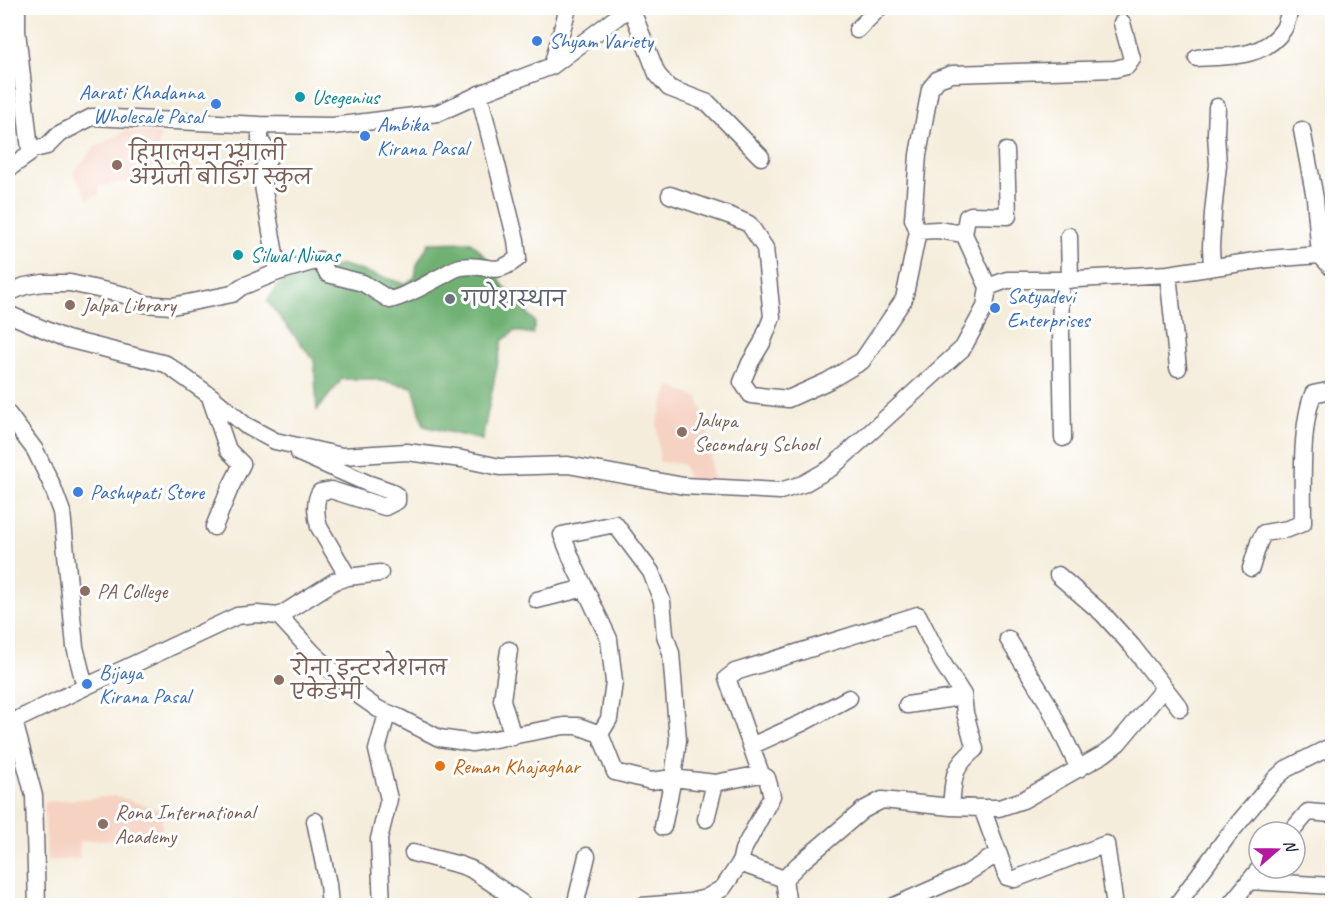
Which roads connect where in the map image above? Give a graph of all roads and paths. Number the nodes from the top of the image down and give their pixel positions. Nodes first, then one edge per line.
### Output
1 (17, 8) edge
2 (568, 8) edge
3 (630, 8) edge
4 (879, 8) edge
5 (1291, 8) edge
6 (1122, 24) dead end
7 (857, 30) dead end
8 (12, 32) edge
9 (1197, 58) dead end
10 (552, 66) junction
11 (479, 94) junction
12 (1217, 107) dead end
13 (260, 125) junction
14 (1302, 130) dead end
15 (30, 150) junction
16 (1006, 151) dead end
17 (761, 157) dead end
18 (8, 169) edge
19 (670, 195) dead end
20 (918, 231) junction
21 (964, 234) junction
22 (1069, 236) dead end
23 (1320, 255) junction
24 (1212, 267) junction
25 (1332, 268) edge
26 (278, 272) junction
27 (1168, 274) junction
28 (1065, 280) junction
29 (988, 287) junction
30 (8, 293) edge
31 (8, 314) edge
32 (1179, 368) dead end
33 (1332, 390) edge
34 (212, 397) junction
35 (8, 414) edge
36 (1064, 438) dead end
37 (274, 441) junction
38 (214, 527) dead end
39 (1251, 568) dead end
40 (380, 573) dead end
41 (1058, 575) dead end
42 (348, 577) junction
43 (585, 588) junction
44 (537, 600) dead end
45 (279, 616) junction
46 (1008, 639) dead end
47 (509, 650) dead end
48 (85, 687) junction
49 (1164, 688) junction
50 (963, 695) junction
51 (849, 698) dead end
52 (907, 705) dead end
53 (1180, 708) dead end
54 (387, 714) junction
55 (11, 723) edge
56 (600, 734) junction
57 (513, 737) junction
58 (751, 746) junction
59 (1332, 746) edge
60 (1079, 769) junction
61 (760, 774) junction
62 (674, 778) junction
63 (715, 783) junction
64 (951, 807) junction
65 (982, 808) junction
66 (1332, 814) edge
67 (706, 819) dead end
68 (315, 820) dead end
69 (1301, 820) edge
70 (663, 827) dead end
71 (413, 853) dead end
72 (997, 854) junction
73 (587, 856) dead end
74 (740, 863) junction
75 (784, 879) junction
76 (1249, 881) joint
77 (1332, 886) edge
78 (37, 906) edge
79 (330, 906) edge
80 (382, 906) edge
81 (526, 906) edge
82 (575, 906) edge
83 (642, 906) edge
84 (788, 906) edge
85 (894, 906) edge
86 (1115, 906) edge
87 (1176, 906) edge
88 (1229, 906) edge

1 - 8 street
2 - 10 street
3 - 10 street
3 - 17 street
4 - 7 street
5 - 9 street
6 - 20 street
8 - 15 street
10 - 11 street
11 - 13 street
11 - 26 street
12 - 24 street
13 - 15 street
13 - 26 street
14 - 23 street
15 - 18 street
16 - 21 street
19 - 20 street
20 - 21 street
21 - 29 street
22 - 28 street
23 - 24 street
23 - 25 street
24 - 27 street
26 - 30 street
27 - 28 street
27 - 32 street
28 - 29 street
28 - 36 street
29 - 37 street
31 - 34 street
33 - 39 street
34 - 37 street
34 - 38 street
35 - 48 street
37 - 42 street
40 - 42 street
41 - 49 street
42 - 45 street
43 - 44 street
43 - 56 street
43 - 62 street
45 - 48 street
45 - 54 street
46 - 60 street
47 - 57 street
48 - 55 street
49 - 53 street
49 - 60 street
50 - 52 street
50 - 58 street
50 - 64 street
51 - 58 street
54 - 57 street
54 - 80 street
55 - 78 street
56 - 57 street
56 - 62 street
58 - 61 street
59 - 87 street
60 - 65 street
61 - 63 street
61 - 74 street
62 - 63 street
62 - 70 street
63 - 67 street
64 - 65 street
64 - 75 street
65 - 72 street
66 - 69 street
68 - 79 street
71 - 81 street
72 - 85 street
72 - 86 street
73 - 82 street
74 - 75 street
74 - 83 street
75 - 84 street
76 - 77 street
76 - 88 street

